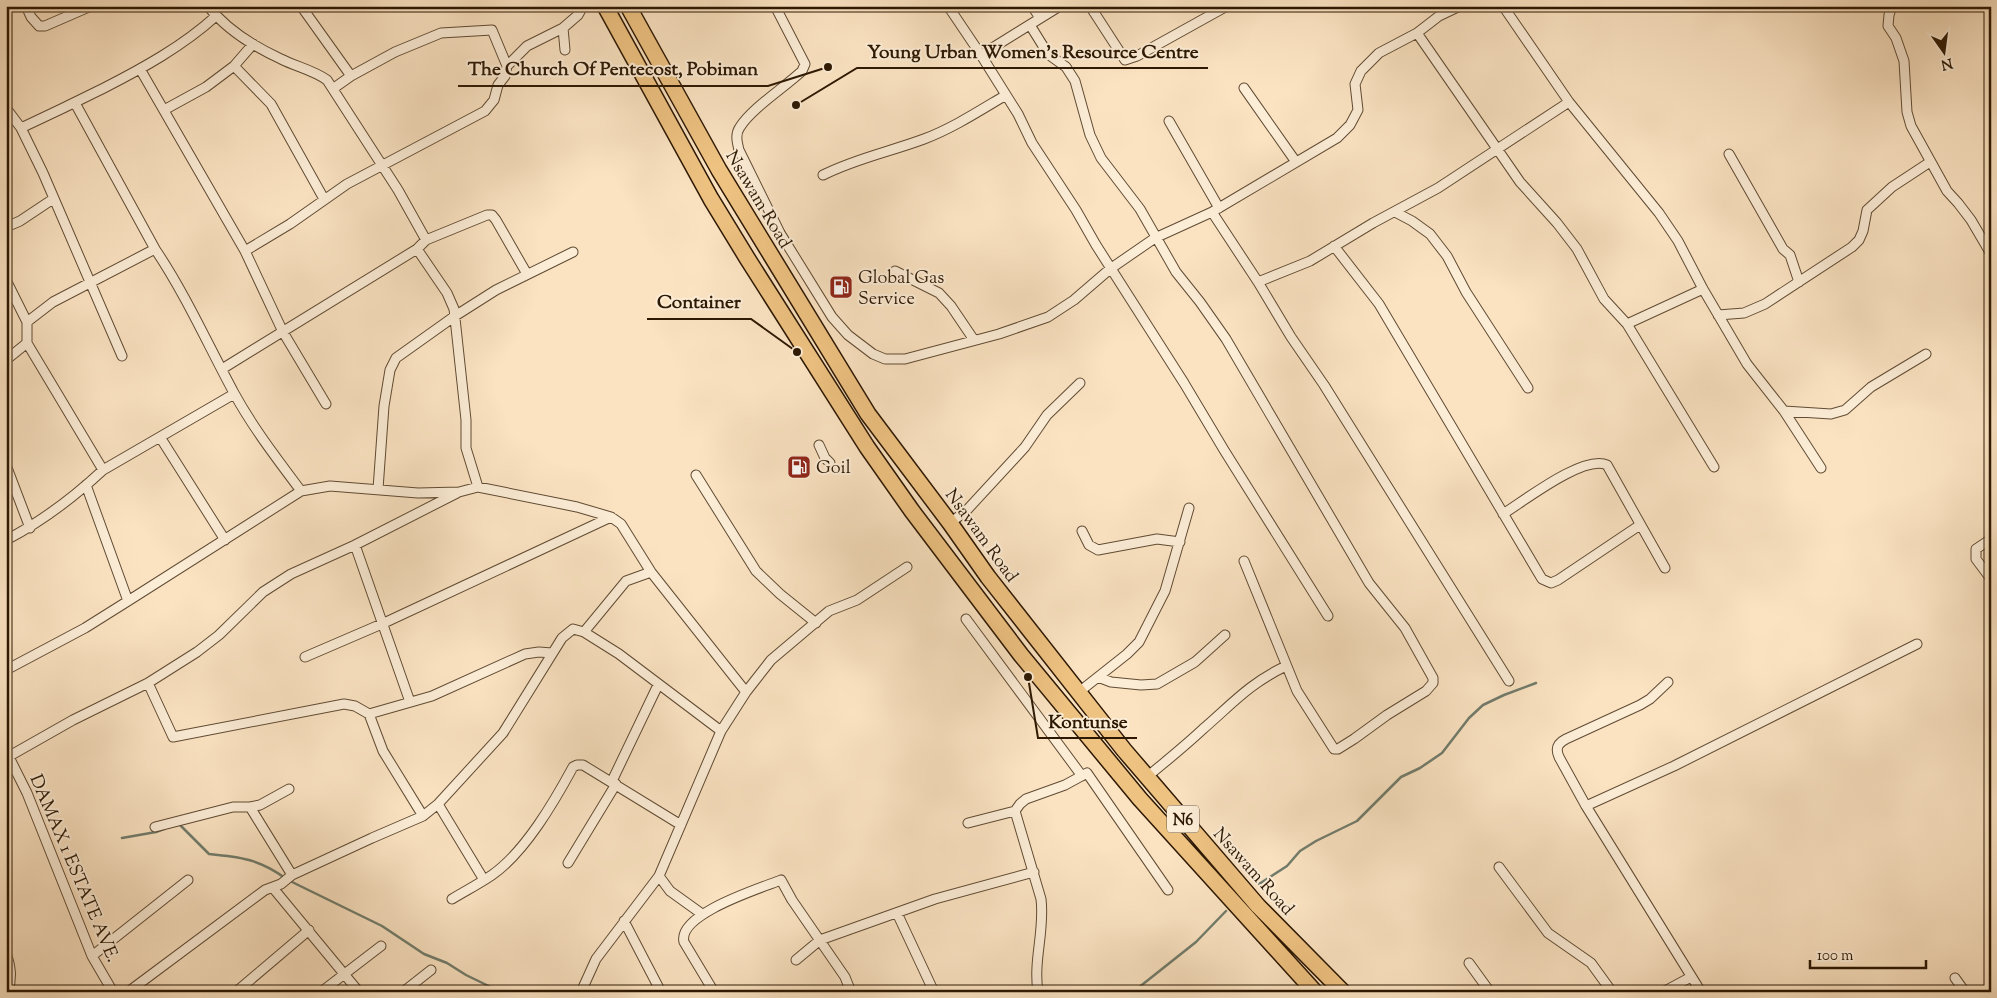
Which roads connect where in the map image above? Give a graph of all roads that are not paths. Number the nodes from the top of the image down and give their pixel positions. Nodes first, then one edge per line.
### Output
1 (26, 6) edge
2 (91, 6) edge
3 (208, 6) edge
4 (301, 6) edge
5 (583, 6) edge
6 (595, 6) edge
7 (605, 6) edge
8 (628, 6) edge
9 (637, 6) edge
10 (775, 6) edge
11 (948, 6) edge
12 (1032, 6) edge
13 (1060, 6) edge
14 (1090, 6) edge
15 (1226, 6) edge
16 (1460, 6) edge
17 (1503, 6) edge
18 (1892, 6) edge
19 (216, 16) junction
20 (1040, 18) junction
21 (1030, 25) junction
22 (563, 28) junction
23 (1417, 33) junction
24 (253, 44) junction
25 (565, 50) dead end
26 (654, 54) junction
27 (980, 55) junction
28 (234, 66) junction
29 (507, 66) junction
30 (140, 69) junction
31 (350, 76) junction
32 (648, 84) junction
33 (334, 88) junction
34 (1244, 88) dead end
35 (1006, 95) junction
36 (1569, 102) junction
37 (75, 103) junction
38 (6, 108) edge
39 (164, 110) junction
40 (1169, 121) dead end
41 (21, 128) junction
42 (1497, 149) junction
43 (1729, 154) dead end
44 (1296, 162) junction
45 (1930, 162) junction
46 (382, 164) junction
47 (823, 175) dead end
48 (53, 199) junction
49 (324, 199) junction
50 (1216, 210) junction
51 (1395, 212) junction
52 (6, 227) edge
53 (1155, 238) junction
54 (426, 240) junction
55 (1334, 246) junction
56 (155, 249) junction
57 (417, 249) junction
58 (245, 251) junction
59 (573, 252) dead end
60 (1991, 254) edge
61 (1110, 269) junction
62 (895, 270) dead end
63 (527, 274) junction
64 (6, 280) edge
65 (1258, 282) junction
66 (1799, 282) junction
67 (91, 283) junction
68 (1703, 289) junction
69 (1718, 315) junction
70 (455, 316) junction
71 (832, 318) junction
72 (27, 322) junction
73 (1627, 324) junction
74 (815, 329) junction
75 (283, 332) junction
76 (974, 340) junction
77 (27, 343) junction
78 (1926, 354) dead end
79 (122, 356) dead end
80 (6, 360) edge
81 (222, 369) junction
82 (1080, 383) dead end
83 (1528, 388) dead end
84 (234, 394) junction
85 (326, 404) dead end
86 (1784, 411) junction
87 (160, 437) junction
88 (819, 445) dead end
89 (830, 463) dead end
90 (6, 465) edge
91 (1714, 467) dead end
92 (1821, 468) dead end
93 (103, 470) junction
94 (696, 475) dead end
95 (86, 485) junction
96 (478, 487) junction
97 (378, 489) junction
98 (301, 491) junction
99 (459, 492) junction
100 (1189, 508) dead end
101 (1503, 514) junction
102 (611, 517) junction
103 (950, 523) junction
104 (1640, 525) junction
105 (30, 528) junction
106 (1082, 531) dead end
107 (1991, 539) edge
108 (6, 540) edge
109 (225, 540) junction
110 (1180, 542) junction
111 (356, 545) junction
112 (1244, 561) dead end
113 (907, 567) dead end
114 (1665, 568) dead end
115 (651, 572) junction
116 (1991, 579) edge
117 (128, 601) junction
118 (1328, 616) dead end
119 (966, 619) dead end
120 (384, 623) junction
121 (816, 623) junction
122 (584, 632) junction
123 (1225, 635) dead end
124 (1917, 644) dead end
125 (552, 654) junction
126 (305, 657) dead end
127 (1286, 666) junction
128 (6, 670) edge
129 (1098, 677) junction
130 (1509, 681) dead end
131 (1668, 682) dead end
132 (148, 683) junction
133 (658, 685) junction
134 (746, 692) junction
135 (1079, 692) junction
136 (410, 702) junction
137 (369, 714) junction
138 (721, 731) junction
139 (8, 757) edge
140 (1082, 776) junction
141 (1151, 782) junction
142 (614, 783) junction
143 (288, 789) dead end
144 (1140, 798) junction
145 (438, 804) junction
146 (1586, 806) junction
147 (250, 807) junction
148 (1015, 811) junction
149 (423, 816) junction
150 (968, 823) dead end
151 (681, 824) junction
152 (155, 827) dead end
153 (568, 863) dead end
154 (1498, 867) dead end
155 (1034, 872) junction
156 (659, 876) junction
157 (291, 877) junction
158 (188, 880) dead end
159 (484, 880) junction
160 (277, 886) junction
161 (1168, 890) dead end
162 (452, 899) dead end
163 (702, 914) junction
164 (897, 914) junction
165 (624, 921) junction
166 (309, 930) junction
167 (820, 940) junction
168 (381, 946) dead end
169 (6, 953) edge
170 (92, 956) junction
171 (796, 960) dead end
172 (1469, 963) dead end
173 (430, 970) dead end
174 (344, 973) junction
175 (1691, 977) junction
176 (1955, 978) dead end
177 (8, 992) edge
178 (113, 992) edge
179 (128, 992) edge
180 (236, 992) edge
181 (321, 992) edge
182 (359, 992) edge
183 (403, 992) edge
184 (581, 992) edge
185 (662, 992) edge
186 (714, 992) edge
187 (851, 992) edge
188 (934, 992) edge
189 (1038, 992) edge
190 (1315, 992) edge
191 (1343, 992) edge
192 (1490, 992) edge
193 (1612, 992) edge
194 (1664, 992) edge
195 (1701, 992) edge
196 (1965, 992) edge

1 - 2 street
3 - 19 street
4 - 31 street
5 - 22 street
6 - 32 highway, Nsawam Road / N6
7 - 32 highway, Nsawam Road / N6
8 - 26 highway, Nsawam Road / N6
9 - 26 highway, Nsawam Road / N6
10 - 71 street
11 - 27 street
12 - 20 street
13 - 20 street
14 - 15 street
16 - 23 street
17 - 36 street
18 - 45 street
19 - 24 street
19 - 30 street
20 - 21 street
21 - 27 street
21 - 53 street
22 - 25 street
22 - 29 street
23 - 42 street
23 - 44 street
24 - 28 street
24 - 33 street
26 - 74 highway, Nsawam Road / N6
27 - 35 street
28 - 39 street
28 - 49 street
29 - 31 street
29 - 46 street
30 - 37 street
30 - 39 street
31 - 33 street
32 - 144 highway, Nsawam Road / N6
33 - 46 street
34 - 44 street
35 - 47 street
35 - 61 street
36 - 42 street
36 - 68 street
37 - 41 street
37 - 56 street
38 - 41 street
39 - 58 street
40 - 50 street
41 - 48 street
42 - 51 street
42 - 73 street
43 - 66 street
44 - 50 street
45 - 60 street
45 - 66 street
46 - 49 street
46 - 54 street
48 - 52 street
48 - 67 street
49 - 58 street
50 - 53 street
50 - 65 street
51 - 55 street
51 - 83 street
53 - 61 street
53 - 127 street
54 - 57 street
54 - 63 street
55 - 65 street
55 - 101 street
56 - 67 street
56 - 81 street
57 - 70 street
57 - 75 street
58 - 75 street
59 - 63 street
61 - 76 street
61 - 118 street
62 - 76 street
63 - 70 street
64 - 72 street
65 - 130 street
66 - 69 street
67 - 72 street
67 - 79 street
68 - 69 street
68 - 73 street
69 - 86 street
70 - 96 street
70 - 97 street
71 - 74 street
71 - 76 street
72 - 77 street
73 - 91 street
74 - 103 highway, Nsawam Road / N6
75 - 81 street
75 - 85 street
77 - 80 street
77 - 93 street
78 - 86 street
81 - 84 street
82 - 103 street
84 - 87 street
84 - 98 street
86 - 92 street
87 - 93 street
87 - 109 street
88 - 89 street
90 - 105 street
93 - 95 street
94 - 121 street
95 - 105 street
95 - 117 street
96 - 99 street
96 - 102 street
97 - 98 street
97 - 99 street
98 - 109 street
99 - 111 street
100 - 110 street
101 - 104 street
101 - 104 street
102 - 115 street
102 - 120 street
103 - 135 highway, Nsawam Road / N6
104 - 114 street
105 - 108 street
106 - 110 street
107 - 116 street
109 - 117 street
110 - 129 street
111 - 120 street
111 - 132 street
112 - 127 street
113 - 121 street
115 - 122 street
115 - 134 street
117 - 128 street
119 - 140 street
120 - 126 street
120 - 136 street
121 - 134 street
122 - 125 street
122 - 133 street
123 - 129 street
124 - 146 street
125 - 136 street
125 - 145 street
127 - 141 street
129 - 135 street
131 - 146 street
132 - 137 street
132 - 139 street
133 - 138 street
133 - 142 street
134 - 138 street
135 - 141 highway, Nsawam Road / N6
136 - 137 street
137 - 149 street
138 - 151 street
139 - 170 street, DAMAX 1 ESTATE AVE.
140 - 148 street
140 - 161 street
141 - 144 highway
141 - 191 highway, Nsawam Road / N6
142 - 151 street
142 - 153 street
142 - 159 street
143 - 147 street
144 - 190 highway, Nsawam Road / N6
145 - 149 street
145 - 159 street
146 - 175 street
147 - 152 street
147 - 157 street
148 - 150 street
148 - 155 street
149 - 157 street
151 - 156 street
154 - 193 street
155 - 164 street
155 - 189 street
156 - 163 street
156 - 165 street
157 - 160 street
158 - 170 street
159 - 162 street
160 - 166 street
160 - 179 street
163 - 167 street
163 - 186 street
164 - 167 street
164 - 188 street
165 - 184 street
165 - 185 street
166 - 174 street
166 - 180 street
167 - 171 street
167 - 187 street
168 - 174 street
169 - 177 street
170 - 178 street, DAMAX 1 ESTATE AVE.
172 - 192 street
173 - 183 street
174 - 181 street
174 - 182 street
175 - 194 street
175 - 195 street
176 - 196 street

